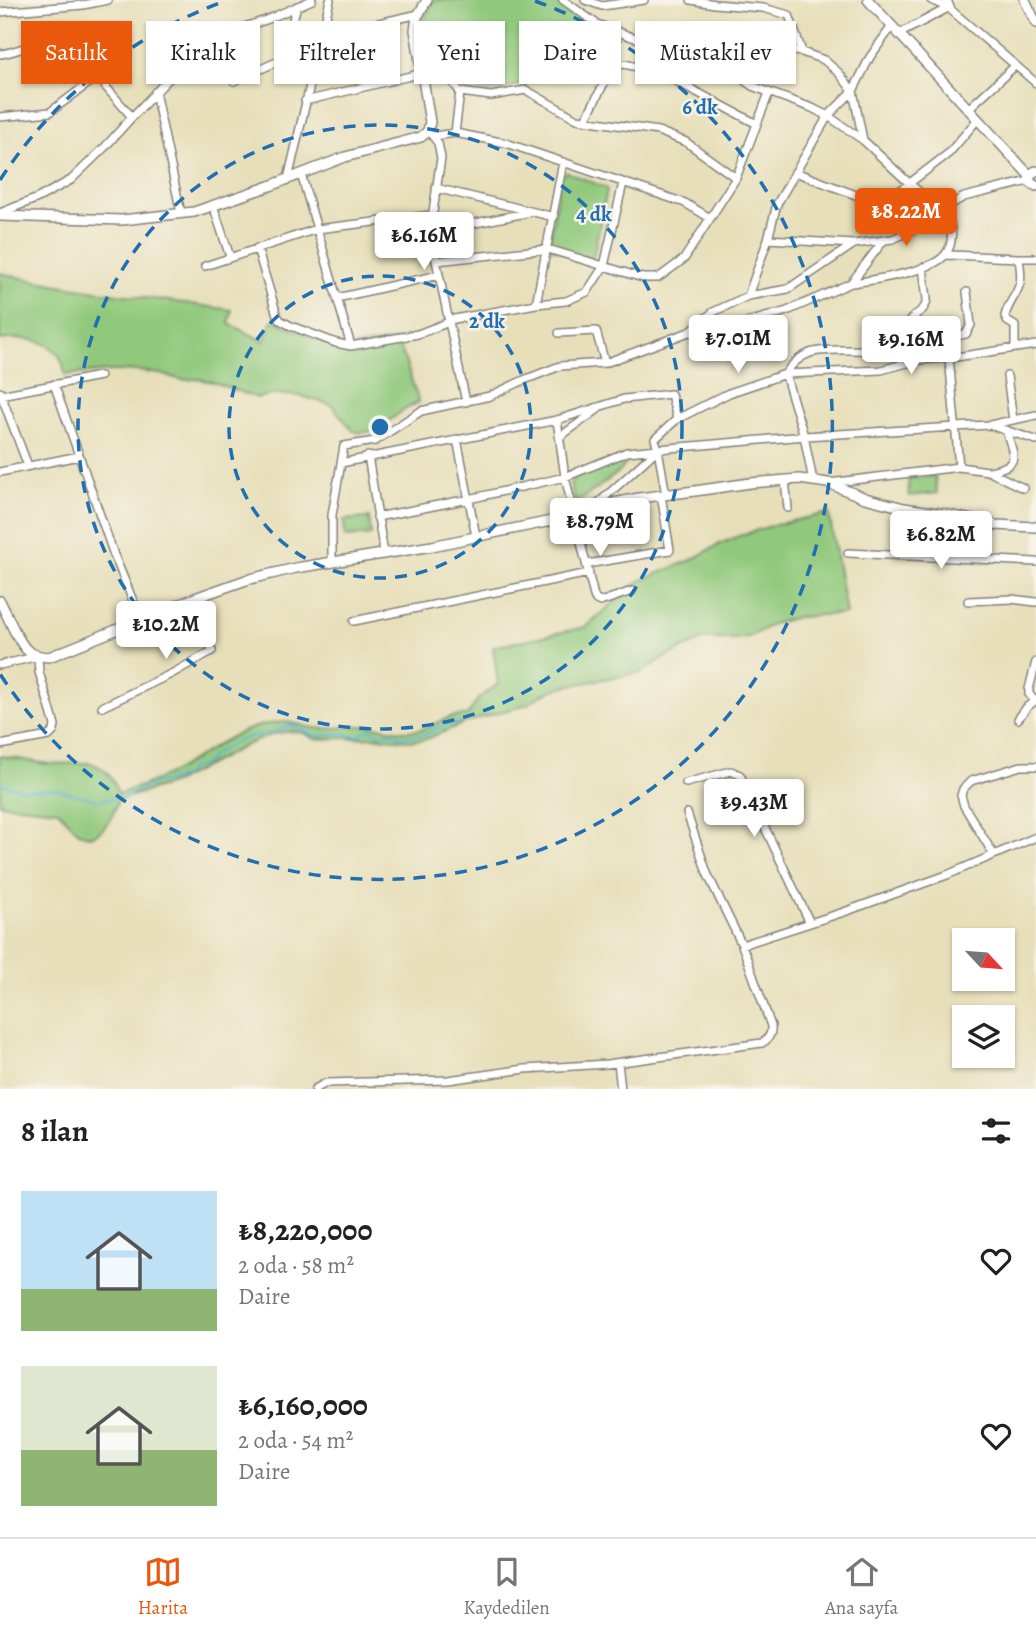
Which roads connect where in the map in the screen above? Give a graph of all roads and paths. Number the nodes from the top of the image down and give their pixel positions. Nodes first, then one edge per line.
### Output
1 (108, 0) edge
2 (312, 0) edge
3 (330, 0) edge
4 (427, 0) edge
5 (564, 0) edge
6 (585, 0) edge
7 (644, 0) edge
8 (691, 0) edge
9 (868, 0) edge
10 (931, 0) edge
11 (1025, 0) edge
12 (297, 6) junction
13 (949, 6) edge
14 (0, 12) edge
15 (419, 14) junction
16 (325, 21) edge
17 (388, 21) edge
18 (417, 21) edge
19 (1036, 23) edge
20 (892, 26) junction
21 (899, 34) junction
22 (635, 38) edge
23 (21, 50) edge
24 (796, 51) edge
25 (802, 52) junction
26 (0, 54) edge
27 (621, 65) edge
28 (1015, 66) junction
29 (260, 69) edge
30 (414, 75) edge
31 (1036, 83) edge
32 (88, 84) edge
33 (103, 84) edge
34 (309, 84) edge
35 (425, 84) edge
36 (454, 84) edge
37 (604, 84) edge
38 (749, 84) edge
39 (853, 91) junction
40 (155, 92) junction
41 (460, 92) junction
42 (769, 93) junction
43 (305, 102) junction
44 (968, 108) junction
45 (0, 117) edge
46 (132, 117) junction
47 (828, 117) junction
48 (978, 119) junction
49 (585, 120) junction
50 (757, 124) junction
51 (455, 133) junction
52 (431, 134) junction
53 (863, 140) junction
54 (563, 162) junction
55 (1036, 163) edge
56 (795, 172) junction
57 (301, 174) junction
58 (736, 178) junction
59 (288, 179) junction
60 (1033, 180) edge
61 (623, 183) junction
62 (910, 184) junction
63 (436, 188) junction
64 (213, 205) junction
65 (944, 209) junction
66 (530, 213) junction
67 (181, 214) junction
68 (0, 215) edge
69 (432, 215) junction
70 (554, 217) junction
71 (710, 218) junction
72 (317, 229) junction
73 (430, 232) junction
74 (768, 239) junction
75 (884, 240) junction
76 (854, 244) junction
77 (257, 248) junction
78 (548, 249) junction
79 (946, 255) junction
80 (230, 257) junction
81 (1036, 258) edge
82 (1019, 259) junction
83 (436, 261) junction
84 (604, 265) junction
85 (205, 266) dead end
86 (923, 267) junction
87 (439, 275) junction
88 (851, 284) junction
89 (967, 292) dead end
90 (748, 296) junction
91 (337, 298) junction
92 (537, 304) junction
93 (449, 321) junction
94 (689, 332) junction
95 (559, 333) dead end
96 (1036, 345) edge
97 (351, 346) junction
98 (1015, 348) junction
99 (949, 358) junction
100 (909, 362) junction
101 (605, 363) junction
102 (785, 374) junction
103 (100, 376) dead end
104 (1007, 376) dead end
105 (54, 384) junction
106 (1, 393) edge
107 (466, 401) junction
108 (606, 405) junction
109 (1036, 415) edge
110 (677, 419) junction
111 (557, 420) junction
112 (1013, 420) junction
113 (989, 425) junction
114 (956, 427) junction
115 (1006, 430) junction
116 (561, 436) junction
117 (804, 436) junction
118 (457, 439) junction
119 (1036, 440) edge
120 (658, 449) junction
121 (79, 456) junction
122 (368, 456) junction
123 (341, 463) junction
124 (28, 466) junction
125 (959, 467) junction
126 (988, 471) junction
127 (0, 472) edge
128 (565, 477) junction
129 (785, 480) junction
130 (813, 481) junction
131 (828, 483) junction
132 (1023, 488) dead end
133 (664, 495) junction
134 (469, 499) junction
135 (594, 508) junction
136 (788, 508) dead end
137 (574, 513) junction
138 (377, 517) junction
139 (1036, 527) edge
140 (475, 536) junction
141 (848, 553) dead end
142 (383, 554) junction
143 (332, 562) junction
144 (1036, 562) edge
145 (587, 564) junction
146 (589, 573) junction
147 (632, 591) dead end
148 (195, 598) junction
149 (0, 601) edge
150 (968, 601) dead end
151 (1036, 602) edge
152 (141, 620) junction
153 (354, 621) dead end
154 (38, 657) junction
155 (1036, 662) edge
156 (0, 665) edge
157 (1035, 700) edge
158 (102, 708) dead end
159 (1018, 719) dead end
160 (0, 745) edge
161 (1036, 766) edge
162 (686, 783) dead end
163 (687, 813) dead end
164 (1036, 837) edge
165 (995, 855) junction
166 (810, 923) junction
167 (742, 945) junction
168 (618, 1063) junction
169 (449, 1085) edge
170 (316, 1089) edge
171 (621, 1089) edge

1 - 14 street
2 - 12 street
3 - 16 street
4 - 15 street
5 - 22 street
6 - 7 street
8 - 25 street
9 - 20 street
10 - 13 street
11 - 19 street
12 - 29 street
12 - 40 street
13 - 21 street
13 - 28 street
15 - 17 street
15 - 18 street
20 - 21 street
20 - 39 street
21 - 44 street
23 - 26 street
24 - 25 street
25 - 39 street
27 - 50 street
28 - 31 street
28 - 44 street
30 - 43 street
32 - 45 street
33 - 46 street
34 - 43 street
35 - 52 street
36 - 41 street
37 - 49 street
38 - 42 street
39 - 47 street
39 - 53 street
40 - 46 street
40 - 67 street
41 - 49 street
41 - 51 street
42 - 47 street
42 - 50 street
43 - 59 street
44 - 48 street
46 - 68 street
47 - 53 street
47 - 56 street
48 - 60 street
48 - 62 street
49 - 58 street
50 - 58 street
51 - 52 street
51 - 54 street
52 - 57 street
52 - 63 street
53 - 62 street
54 - 61 street
54 - 70 street
55 - 60 street
56 - 62 street
56 - 74 street
57 - 59 street
57 - 72 street
58 - 71 street
59 - 64 street
60 - 65 street
61 - 71 street
61 - 84 street
62 - 65 street
63 - 66 street
63 - 69 street
64 - 67 street
64 - 80 street
65 - 75 street
65 - 79 street
66 - 70 street
66 - 73 street
67 - 68 street
69 - 72 street
69 - 73 street
70 - 78 street
71 - 84 street
72 - 77 street
72 - 91 street
73 - 83 street
74 - 76 street
74 - 90 street
75 - 76 street
75 - 88 street
76 - 90 street
77 - 80 street
77 - 97 street
78 - 83 street
78 - 84 street
78 - 92 street
79 - 82 street
79 - 86 street
80 - 85 street
81 - 82 street
82 - 98 street
83 - 87 street
84 - 92 street
86 - 88 street
86 - 89 street
87 - 91 street
87 - 93 street
88 - 94 street
90 - 94 street
91 - 97 street
92 - 93 street
93 - 97 street
93 - 107 street
94 - 101 street
95 - 101 street
96 - 98 street
98 - 99 street
99 - 100 street
99 - 114 street
100 - 102 street
100 - 102 street
101 - 107 street
102 - 110 street
102 - 117 street
103 - 105 street
104 - 112 street
105 - 106 street
105 - 121 street
106 - 124 street
107 - 123 street
108 - 110 street
108 - 111 street
108 - 116 street
109 - 112 street
110 - 120 street
111 - 116 street
111 - 118 street
112 - 113 street
113 - 114 street
113 - 115 street
114 - 117 street
114 - 125 street
115 - 119 street
115 - 126 street
116 - 128 street
117 - 120 street
117 - 130 street
118 - 122 street
118 - 134 street
120 - 128 street
120 - 133 street
120 - 135 street
121 - 124 street
121 - 152 street
122 - 123 street
122 - 138 street
123 - 143 street
124 - 127 street
125 - 126 street
125 - 131 street
126 - 132 street
128 - 134 street
128 - 137 street
129 - 130 street
129 - 133 street
129 - 136 street
130 - 131 street
131 - 139 street
133 - 135 street
133 - 145 street
134 - 138 street
134 - 140 street
135 - 137 street
137 - 140 street
137 - 145 street
138 - 142 street
140 - 142 street
141 - 144 street
142 - 143 street
143 - 148 street
145 - 146 street
146 - 147 street
146 - 153 street
148 - 152 street
148 - 158 street
149 - 154 street
150 - 151 street
152 - 154 street
154 - 156 street
154 - 160 street
155 - 157 street
157 - 159 street
161 - 165 street
162 - 166 street
163 - 167 street
164 - 165 street
165 - 166 street
166 - 167 street
167 - 168 street
168 - 169 street
168 - 171 street
169 - 170 street

